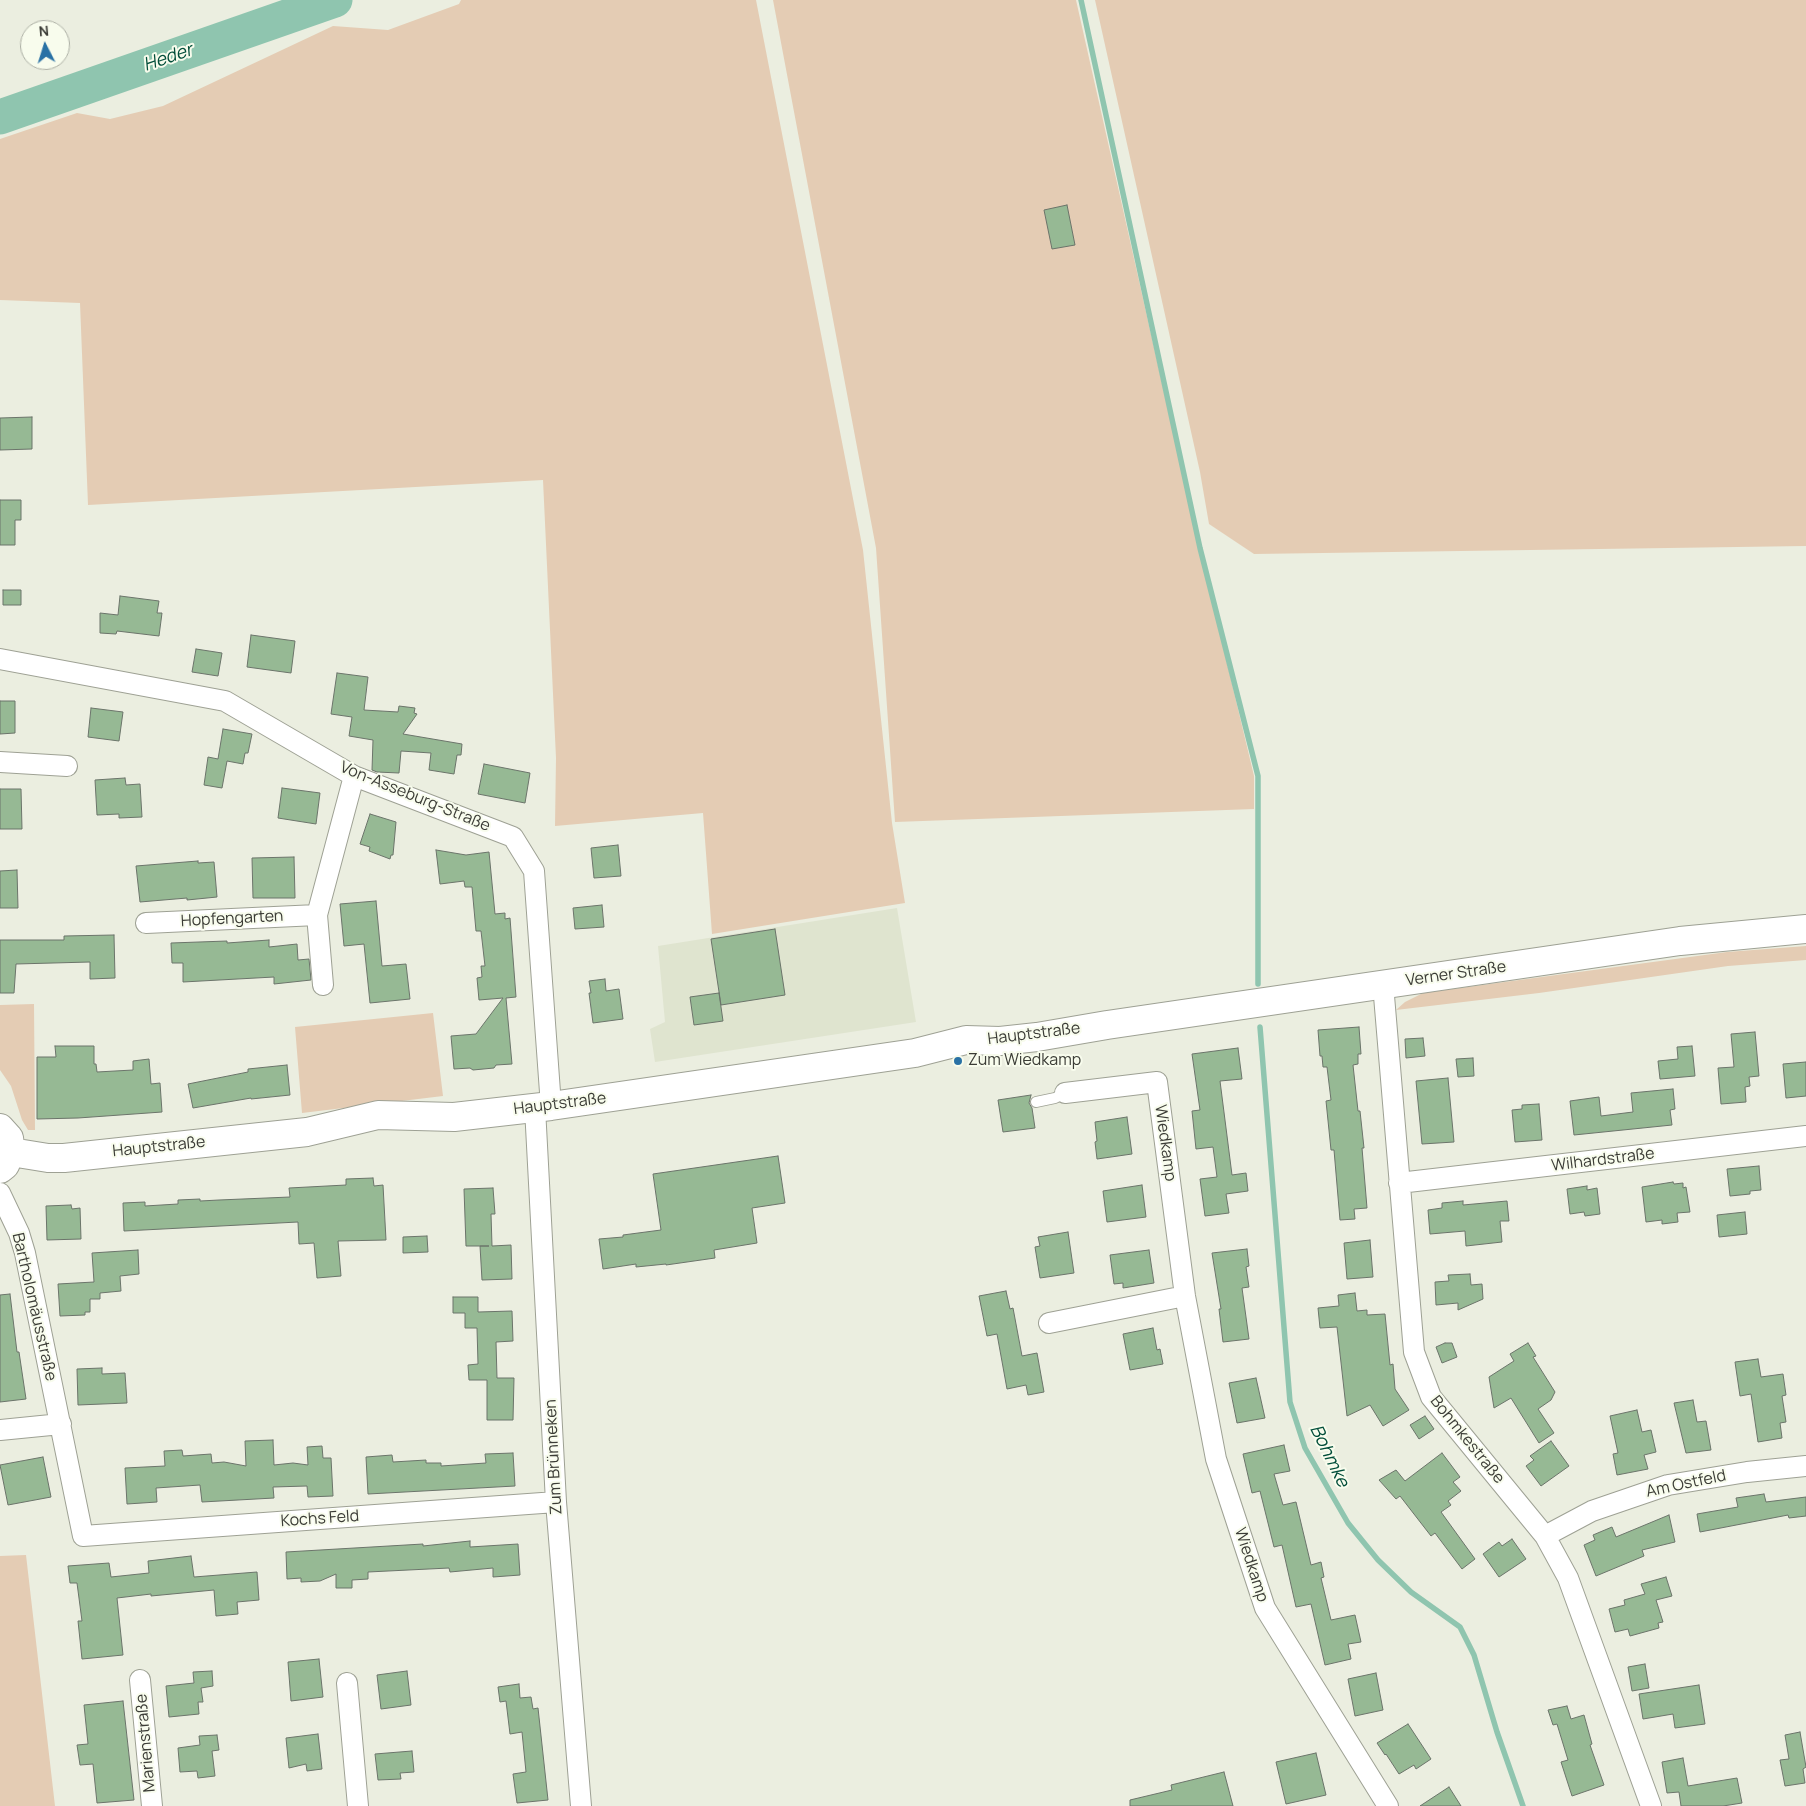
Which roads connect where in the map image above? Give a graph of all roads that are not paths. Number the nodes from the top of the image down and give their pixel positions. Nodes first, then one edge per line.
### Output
1 (0, 659) edge
2 (0, 762) edge
3 (67, 766) dead end
4 (354, 776) junction
5 (317, 915) junction
6 (146, 923) dead end
7 (1806, 929) edge
8 (1383, 984) junction
9 (323, 985) dead end
10 (1106, 1025) joint
11 (1066, 1093) joint
12 (1036, 1102) dead end
13 (543, 1107) junction
14 (1806, 1136) edge
15 (4, 1150) edge
16 (1399, 1183) junction
17 (0, 1193) edge
18 (1185, 1296) junction
19 (1049, 1323) dead end
20 (61, 1424) junction
21 (0, 1430) edge
22 (1806, 1466) edge
23 (556, 1502) junction
24 (83, 1536) joint
25 (1545, 1536) junction
26 (140, 1680) dead end
27 (347, 1683) dead end
28 (152, 1806) edge
29 (358, 1806) edge
30 (581, 1806) edge
31 (1388, 1806) edge
32 (1651, 1806) edge

1 - 4 street, Von-Asseburg-Straße
2 - 3 street
4 - 5 street
4 - 13 street, Von-Asseburg-Straße
5 - 6 street, Hopfengarten
5 - 9 street
7 - 8 main road, Verner Straße
8 - 10 main road, Verner Straße
8 - 16 street, Bohmkestraße
10 - 13 main road, Hauptstraße
11 - 12 lane
11 - 18 street, Wiedkamp
13 - 15 main road, Hauptstraße
13 - 23 street, Zum Brünneken
14 - 16 street, Wilhardstraße
16 - 25 street, Bohmkestraße
17 - 20 street, Bartholomäusstraße
18 - 19 street
18 - 31 street, Wiedkamp
20 - 21 street
20 - 24 street, Bartholomäusstraße
22 - 25 street, Am Ostfeld
23 - 24 street, Kochs Feld
23 - 30 street, Zum Brünneken
25 - 32 street, Bohmkestraße
26 - 28 street, Marienstraße
27 - 29 street

